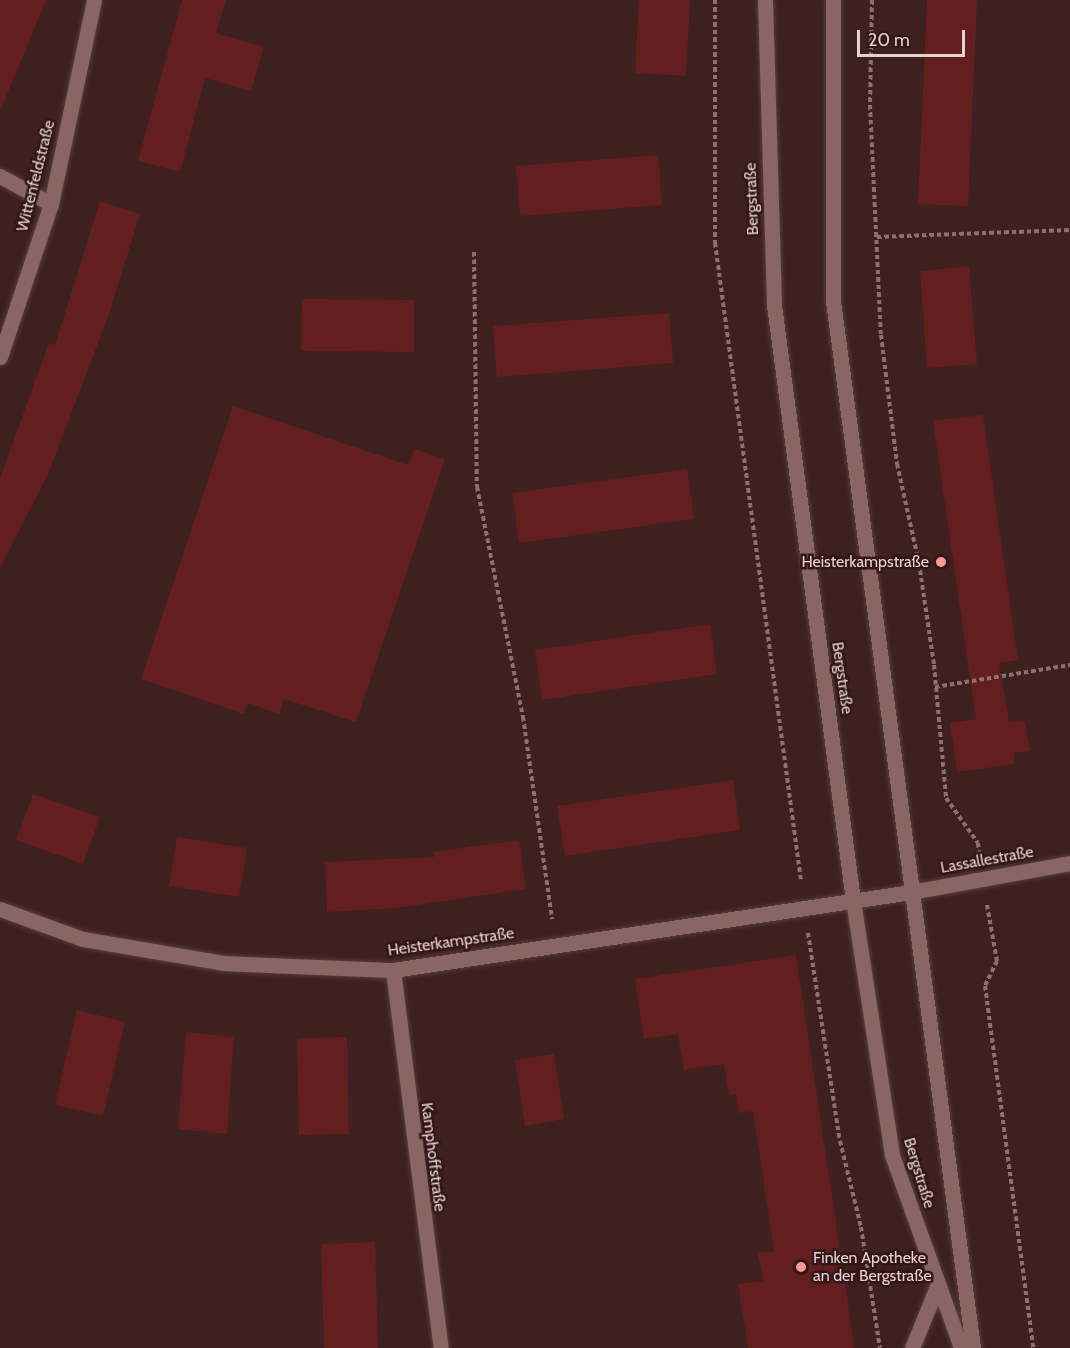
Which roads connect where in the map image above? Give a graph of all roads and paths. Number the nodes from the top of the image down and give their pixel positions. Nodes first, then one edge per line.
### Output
1 (94, 0) edge
2 (715, 0) edge
3 (765, 0) edge
4 (833, 0) edge
5 (872, 0) edge
6 (0, 176) edge
7 (51, 204) junction
8 (1070, 230) edge
9 (877, 237) junction
10 (474, 252) dead end
11 (0, 357) edge
12 (1070, 665) edge
13 (935, 687) junction
14 (1070, 863) edge
15 (982, 879) junction
16 (910, 892) junction
17 (853, 900) junction
18 (804, 906) junction
19 (0, 909) edge
20 (556, 944) junction
21 (393, 970) junction
22 (938, 1284) junction
23 (441, 1348) edge
24 (880, 1348) edge
25 (912, 1348) edge
26 (961, 1348) edge
27 (973, 1348) edge
28 (1033, 1348) edge

1 - 7 main road, Wittenfeldstraße
2 - 18 path
3 - 17 main road, Bergstraße
4 - 16 main road, Bergstraße
5 - 9 path
6 - 7 main road
7 - 11 main road, Wittenfeldstraße
8 - 9 path
9 - 13 path
10 - 20 path
12 - 13 path
13 - 15 path
14 - 15 main road, Lassallestraße
15 - 16 main road, Lassallestraße
15 - 28 path
16 - 17 main road, Heisterkampstraße
16 - 27 main road, Bergstraße
17 - 18 main road, Heisterkampstraße
17 - 22 main road, Bergstraße
18 - 20 main road, Heisterkampstraße
18 - 24 path
19 - 21 main road, Heisterkampstraße
20 - 21 main road, Heisterkampstraße
21 - 23 main road, Kamphoffstraße
22 - 25 main road
22 - 26 main road, Bergstraße

